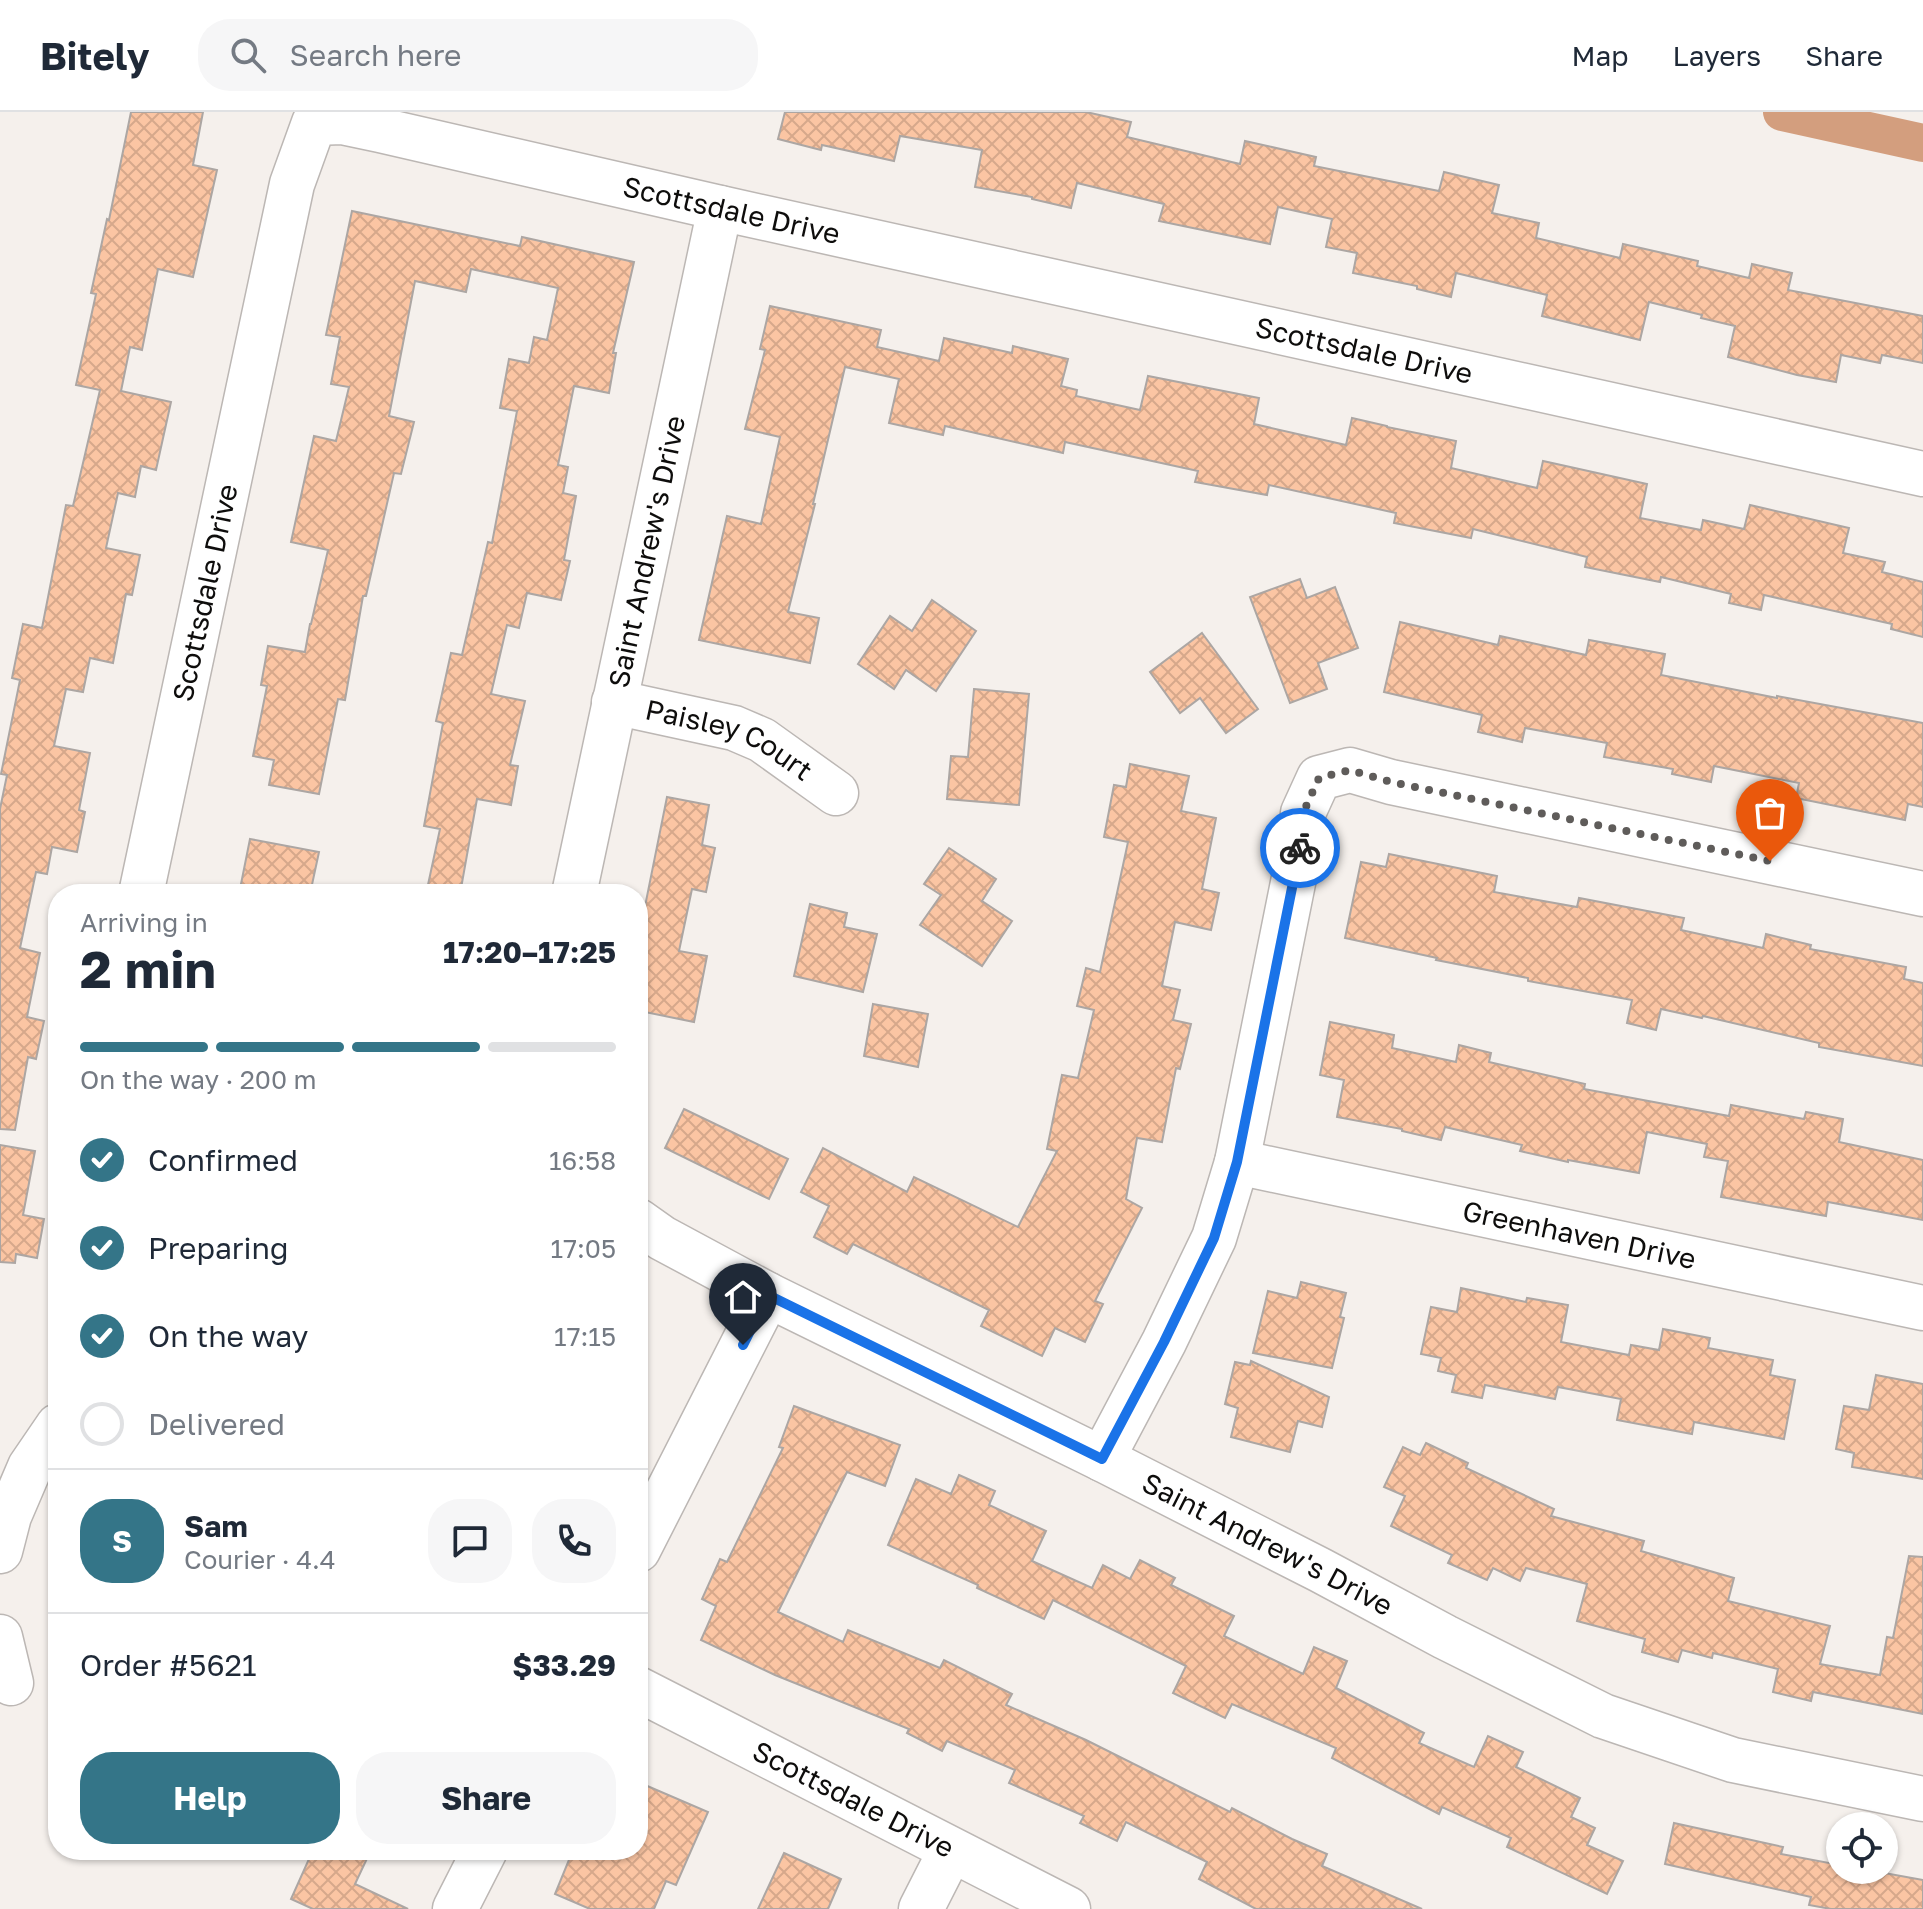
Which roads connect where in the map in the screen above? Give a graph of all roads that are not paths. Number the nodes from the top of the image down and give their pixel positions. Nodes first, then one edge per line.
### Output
1 (720, 208) junction
2 (1923, 474) edge
3 (614, 702) junction
4 (836, 793) dead end
5 (143, 884) edge
6 (576, 884) edge
7 (1923, 894) edge
8 (1237, 1162) junction
9 (648, 1228) edge
10 (768, 1295) junction
11 (1923, 1308) edge
12 (48, 1441) edge
13 (1102, 1459) junction
14 (648, 1530) edge
15 (0, 1551) edge
16 (0, 1637) edge
17 (11, 1683) dead end
18 (648, 1694) edge
19 (1923, 1799) edge
20 (951, 1850) junction
21 (480, 1860) edge
22 (455, 1909) edge
23 (921, 1909) edge
24 (1068, 1909) edge

1 - 2 street, Scottsdale Drive
1 - 3 street, Saint Andrew's Drive
1 - 5 street, Scottsdale Drive
3 - 4 street, Paisley Court
3 - 6 street, Saint Andrew's Drive
7 - 8 street
8 - 11 street, Greenhaven Drive
8 - 13 street
9 - 10 street, Saint Andrew's Drive
10 - 13 street, Saint Andrew's Drive
10 - 14 street
12 - 15 street
13 - 19 street, Saint Andrew's Drive
16 - 17 street
18 - 20 street, Scottsdale Drive
20 - 23 street
20 - 24 street, Scottsdale Drive
21 - 22 street

